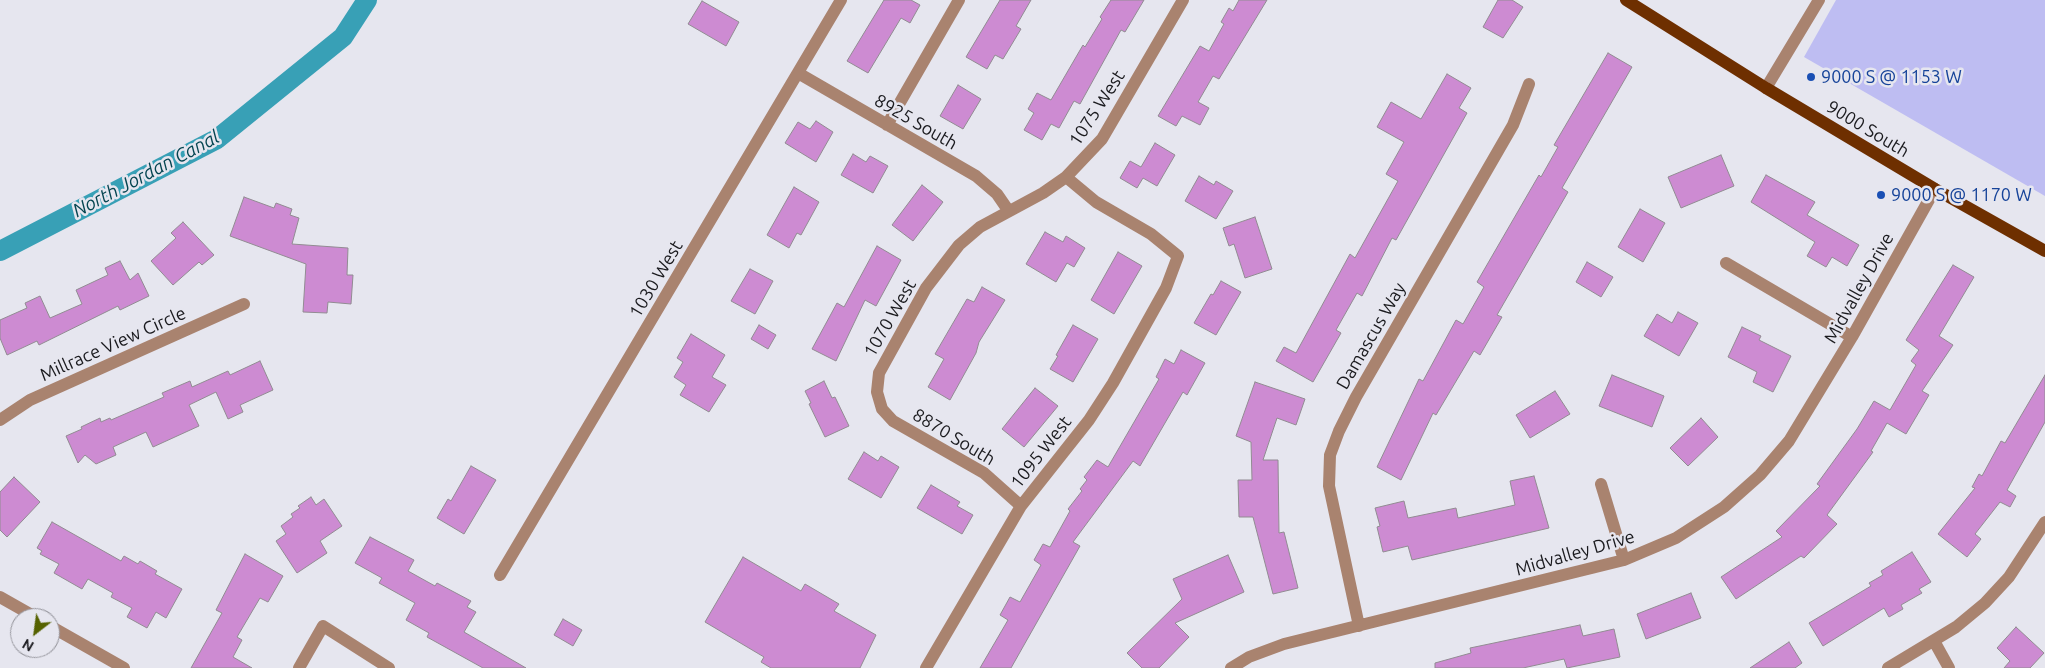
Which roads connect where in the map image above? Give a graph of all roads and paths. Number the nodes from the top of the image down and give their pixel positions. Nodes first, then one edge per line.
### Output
1 (841, 0) edge
2 (959, 0) edge
3 (1183, 0) edge
4 (1626, 0) edge
5 (1819, 0) edge
6 (798, 73) junction
7 (1528, 84) dead end
8 (1766, 88) junction
9 (887, 125) junction
10 (1066, 177) junction
11 (1935, 189) junction
12 (1008, 210) junction
13 (2045, 251) edge
14 (1726, 263) dead end
15 (943, 264) joint
16 (244, 304) dead end
17 (1852, 337) junction
18 (877, 392) joint
19 (0, 420) edge
20 (1601, 484) dead end
21 (1021, 506) junction
22 (2045, 522) edge
23 (1624, 560) junction
24 (500, 575) dead end
25 (0, 597) edge
26 (19, 608) edge
27 (1359, 626) junction
28 (60, 632) edge
29 (1934, 641) junction
30 (124, 668) edge
31 (299, 668) edge
32 (389, 668) edge
33 (926, 668) edge
34 (1231, 668) edge
35 (1888, 668) edge
36 (1949, 668) edge

1 - 6 street, 1030 West
2 - 9 street
3 - 10 street, 1075 West
4 - 8 main road, 9000 South
5 - 8 street
6 - 9 street, 8925 South
6 - 24 street, 1030 West
7 - 27 street, Damascus Way
8 - 11 main road, 9000 South
9 - 12 street, 8925 South
10 - 12 street, 1075 West
10 - 21 street, 1095 West
11 - 13 main road, 9000 South
11 - 17 street, Midvalley Drive
12 - 15 street, 1075 West
14 - 17 street
15 - 18 street, 1070 West
16 - 19 street, Millrace View Circle
17 - 23 street, Midvalley Drive
18 - 21 street, 8870 South
20 - 23 street
21 - 33 street, 1095 West
22 - 29 street
23 - 27 street, Midvalley Drive
25 - 26 street
27 - 34 street, Midvalley Drive
28 - 30 street
29 - 35 street
29 - 36 street
31 - 32 street

